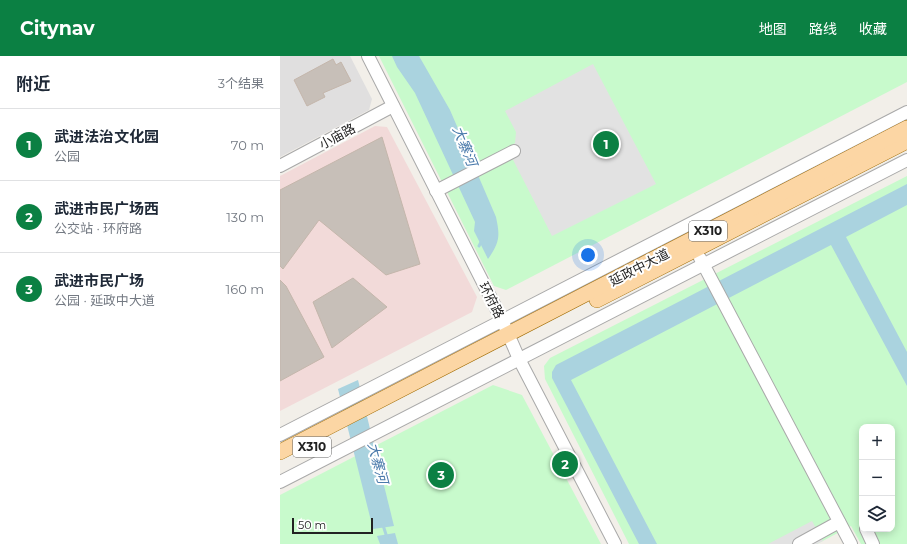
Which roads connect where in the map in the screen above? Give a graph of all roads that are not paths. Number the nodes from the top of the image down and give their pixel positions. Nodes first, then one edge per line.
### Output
1 (368, 56) edge
2 (393, 106) junction
3 (907, 112) edge
4 (907, 128) edge
5 (907, 140) edge
6 (514, 151) dead end
7 (907, 160) edge
8 (280, 166) edge
9 (436, 191) junction
10 (695, 250) junction
11 (703, 264) junction
12 (502, 320) junction
13 (510, 339) junction
14 (520, 359) junction
15 (343, 426) junction
16 (280, 435) edge
17 (280, 452) edge
18 (280, 463) edge
19 (280, 482) edge
20 (839, 522) junction
21 (867, 532) edge
22 (615, 544) edge
23 (799, 544) edge
24 (851, 544) edge
25 (873, 544) edge

1 - 2 street, 环府路
2 - 8 street, 小庙路
2 - 9 street, 环府路
3 - 12 street
4 - 13 main road, 延政中大道 / X310
5 - 10 main road, 延政中大道 / X310
6 - 9 street
7 - 11 street
9 - 12 street, 环府路
10 - 11 street
10 - 13 main road, 延政中大道 / X310
11 - 14 street
11 - 20 street
12 - 13 street, 环府路
12 - 16 street
13 - 14 street, 环府路
13 - 15 main road, 延政中大道 / X310
14 - 19 street
14 - 22 street, 环府路
15 - 17 main road, X310
15 - 18 main road, X310
20 - 23 street
20 - 24 street
21 - 25 street

